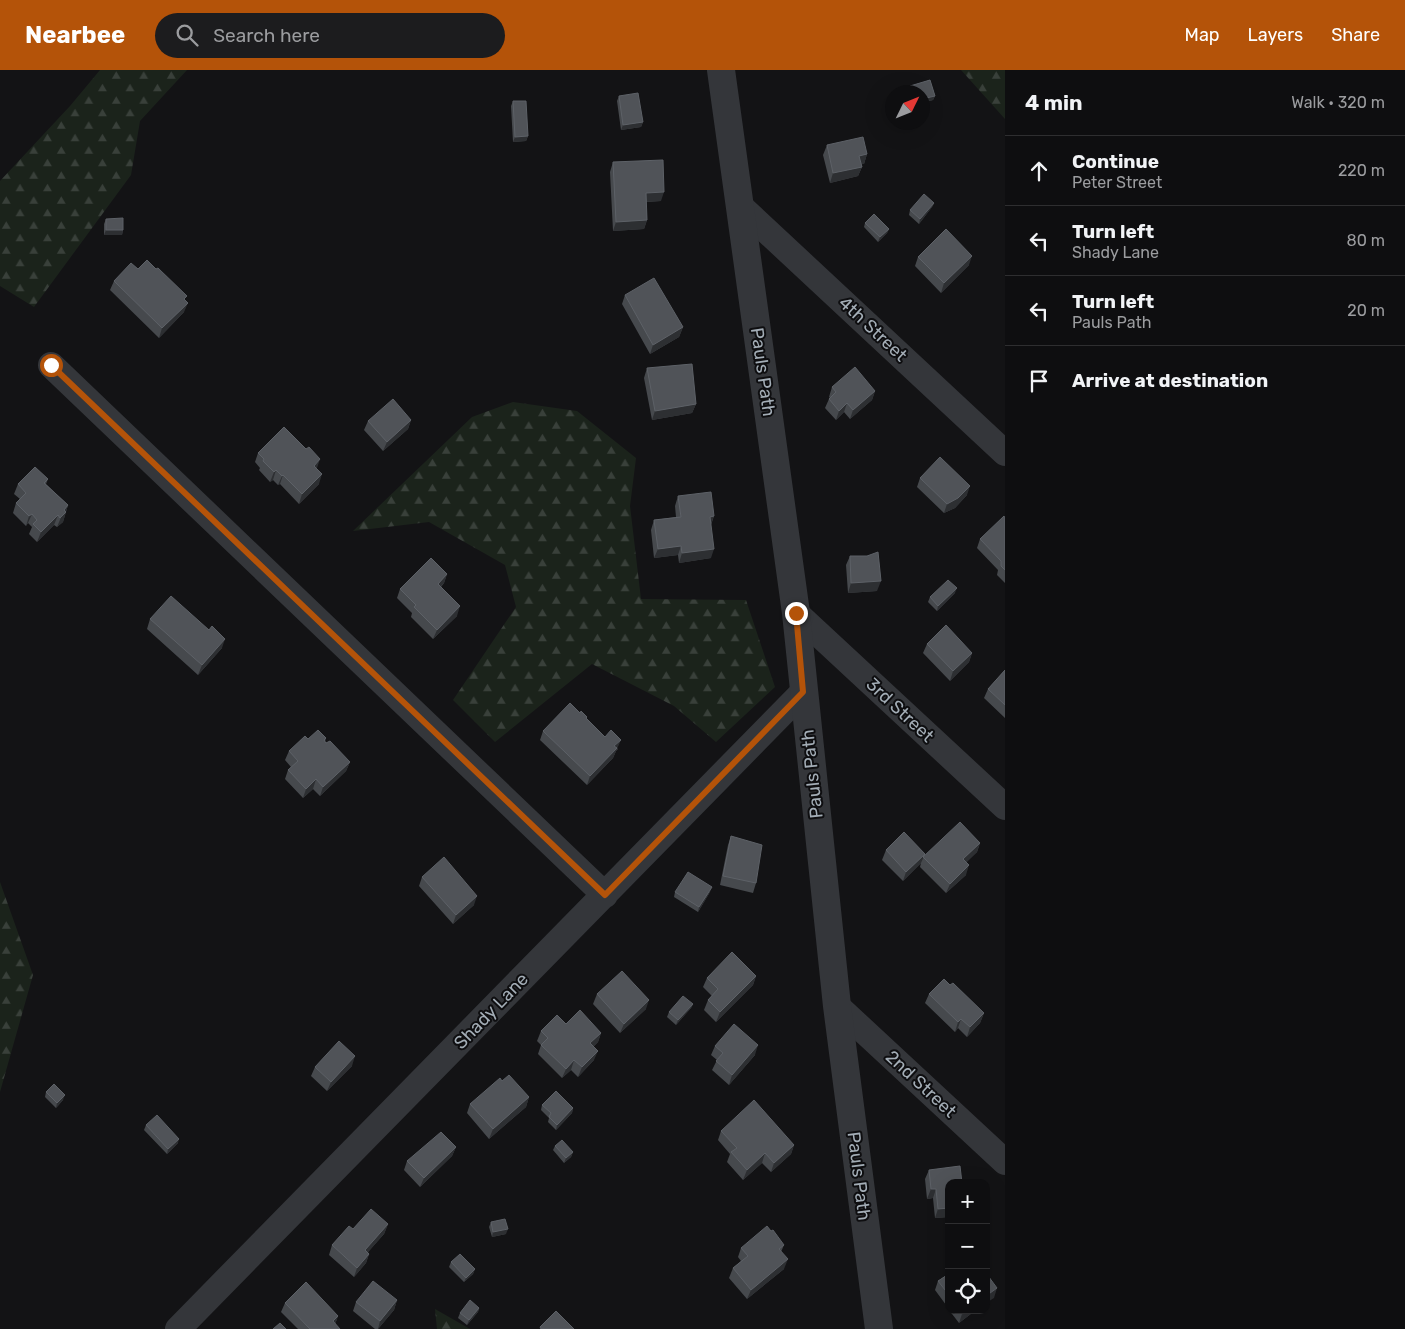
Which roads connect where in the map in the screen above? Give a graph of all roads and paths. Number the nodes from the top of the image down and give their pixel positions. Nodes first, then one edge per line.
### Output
1 (722, 70) edge
2 (740, 206) junction
3 (51, 365) dead end
4 (1005, 453) edge
5 (796, 613) junction
6 (803, 692) junction
7 (1005, 807) edge
8 (605, 895) junction
9 (837, 1006) junction
10 (1005, 1162) edge
11 (178, 1329) edge
12 (879, 1329) edge

1 - 2 street, Pauls Path
2 - 4 street, 4th Street
2 - 5 street, Pauls Path
3 - 8 street
5 - 6 street, Pauls Path
5 - 7 street, 3rd Street
6 - 8 street, Shady Lane
6 - 9 street, Pauls Path
8 - 11 street, Shady Lane
9 - 10 street, 2nd Street
9 - 12 street, Pauls Path

